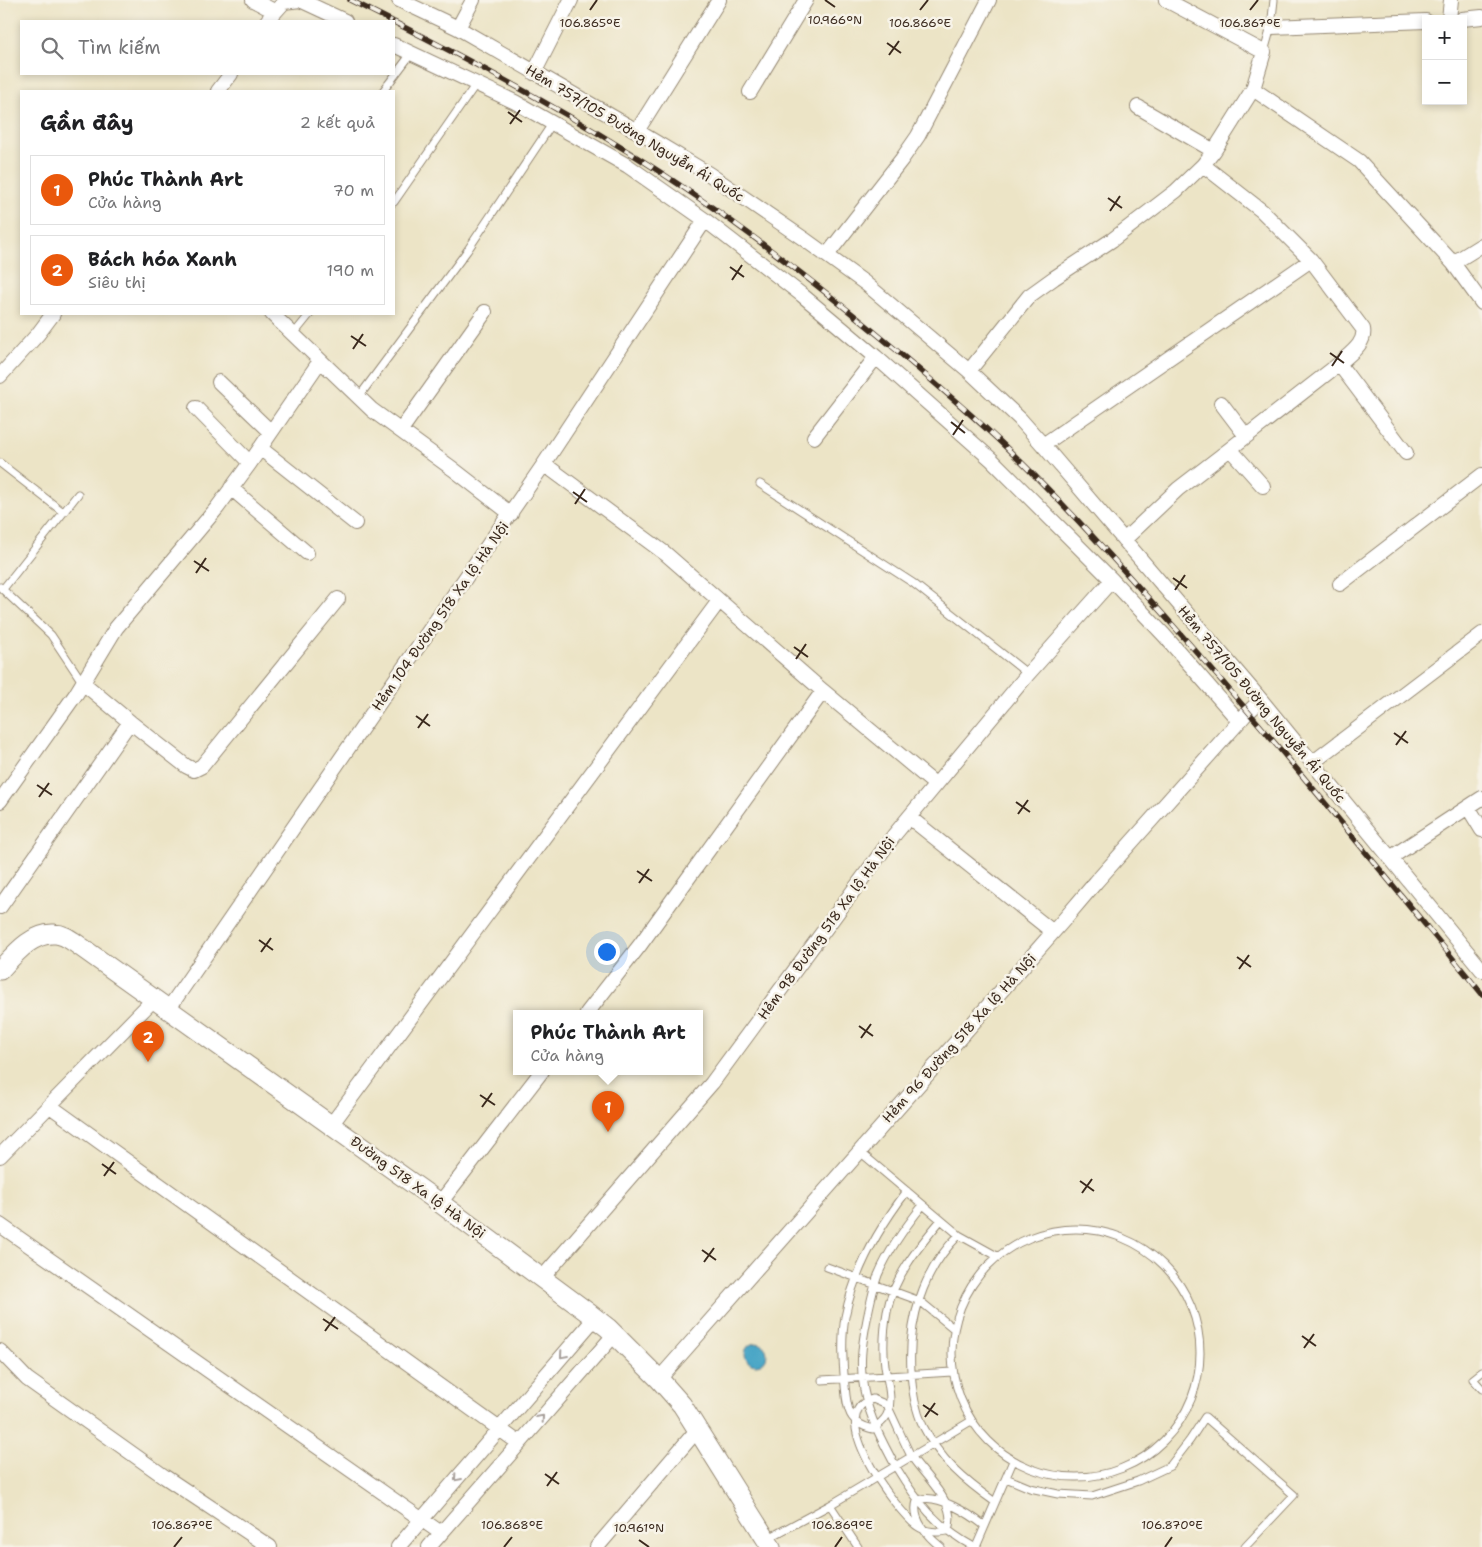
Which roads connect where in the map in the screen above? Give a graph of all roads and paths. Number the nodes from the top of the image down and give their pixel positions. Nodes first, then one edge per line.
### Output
1 (253, 0) edge
2 (399, 0) edge
3 (473, 0) edge
4 (571, 0) edge
5 (719, 0) edge
6 (806, 0) edge
7 (989, 0) edge
8 (1166, 0) edge
9 (1274, 0) edge
10 (1451, 0) edge
11 (1449, 15) edge
12 (271, 16) edge
13 (1482, 17) edge
14 (1467, 18) edge
15 (343, 20) edge
16 (1422, 21) edge
17 (1271, 26) junction
18 (458, 28) junction
19 (395, 46) edge
20 (1264, 52) junction
21 (411, 54) junction
22 (534, 73) junction
23 (230, 75) edge
24 (476, 84) junction
25 (1253, 89) junction
26 (219, 90) edge
27 (384, 90) edge
28 (750, 92) dead end
29 (1138, 107) dead end
30 (552, 124) junction
31 (637, 132) junction
32 (1214, 151) junction
33 (1203, 165) junction
34 (395, 201) edge
35 (705, 220) junction
36 (1482, 245) edge
37 (826, 256) junction
38 (1311, 260) junction
39 (1453, 263) junction
40 (1482, 303) edge
41 (485, 312) dead end
42 (52, 315) edge
43 (273, 315) edge
44 (309, 315) edge
45 (293, 335) junction
46 (876, 356) junction
47 (320, 360) junction
48 (1339, 364) junction
49 (969, 371) junction
50 (0, 376) edge
51 (219, 382) dead end
52 (358, 398) junction
53 (1221, 403) dead end
54 (196, 408) dead end
55 (401, 430) junction
56 (271, 432) junction
57 (1246, 436) junction
58 (814, 437) dead end
59 (1043, 445) junction
60 (260, 448) junction
61 (1230, 449) junction
62 (1406, 453) dead end
63 (0, 463) edge
64 (250, 463) junction
65 (544, 464) junction
66 (1482, 474) edge
67 (760, 484) dead end
68 (1263, 486) dead end
69 (232, 488) junction
70 (78, 494) dead end
71 (64, 512) junction
72 (510, 514) junction
73 (355, 523) dead end
74 (1124, 540) junction
75 (307, 553) dead end
76 (1112, 580) junction
77 (1340, 584) dead end
78 (1, 588) edge
79 (338, 599) dead end
80 (719, 601) junction
81 (1482, 634) edge
82 (1028, 674) junction
83 (83, 683) junction
84 (823, 690) junction
85 (1261, 700) junction
86 (1239, 721) junction
87 (130, 722) junction
88 (1312, 763) junction
89 (936, 785) junction
90 (1482, 798) edge
91 (0, 801) edge
92 (1468, 807) junction
93 (909, 817) junction
94 (1482, 830) edge
95 (1390, 858) junction
96 (0, 907) edge
97 (1053, 932) junction
98 (0, 970) edge
99 (1482, 970) edge
100 (162, 1004) junction
101 (589, 1010) edge
102 (539, 1075) edge
103 (50, 1106) junction
104 (331, 1125) junction
105 (859, 1151) junction
106 (0, 1156) edge
107 (907, 1192) junction
108 (440, 1203) junction
109 (923, 1205) junction
110 (940, 1220) junction
111 (0, 1225) edge
112 (959, 1235) junction
113 (997, 1256) junction
114 (826, 1267) dead end
115 (542, 1278) junction
116 (857, 1278) junction
117 (876, 1284) junction
118 (893, 1291) junction
119 (920, 1301) junction
120 (595, 1318) junction
121 (953, 1328) junction
122 (614, 1334) junction
123 (0, 1351) edge
124 (952, 1372) junction
125 (1482, 1372) edge
126 (911, 1374) junction
127 (887, 1376) junction
128 (862, 1377) junction
129 (844, 1378) junction
130 (658, 1379) junction
131 (822, 1380) dead end
132 (1482, 1389) edge
133 (867, 1400) junction
134 (889, 1409) junction
135 (971, 1420) junction
136 (856, 1422) junction
137 (876, 1426) junction
138 (499, 1429) junction
139 (698, 1429) junction
140 (934, 1442) junction
141 (519, 1443) junction
142 (911, 1456) junction
143 (1013, 1461) junction
144 (896, 1465) junction
145 (876, 1477) junction
146 (1006, 1478) junction
147 (917, 1501) junction
148 (996, 1502) junction
149 (945, 1503) junction
150 (830, 1504) junction
151 (421, 1520) junction
152 (985, 1526) junction
153 (924, 1530) junction
154 (947, 1531) junction
155 (441, 1533) junction
156 (769, 1543) edge
157 (602, 1545) edge
158 (270, 1547) edge
159 (398, 1547) edge
160 (429, 1547) edge
161 (858, 1547) edge
162 (940, 1547) edge
163 (975, 1547) edge
164 (1245, 1547) edge

1 - 12 street
2 - 18 street, Hẻm 757/105 Đường Nguyễn Ái Quốc
3 - 18 street
4 - 22 street
5 - 31 street
6 - 28 street
7 - 37 street
8 - 20 street
9 - 17 lane
10 - 11 street
12 - 15 street
13 - 14 street
16 - 17 street
17 - 20 lane
18 - 22 street, Hẻm 757/105 Đường Nguyễn Ái Quốc
19 - 21 street
20 - 25 street
21 - 24 street
21 - 27 lane
22 - 31 street, Hẻm 757/105 Đường Nguyễn Ái Quốc
23 - 26 street
24 - 30 street
24 - 34 lane
25 - 32 street
25 - 39 street
29 - 32 street
30 - 35 street
30 - 52 lane
31 - 37 street, Hẻm 757/105 Đường Nguyễn Ái Quốc
32 - 33 street
33 - 38 street
33 - 49 street
35 - 46 street
35 - 65 street, Hẻm 104 Đường 518 Xa lộ Hà Nội
36 - 39 street
37 - 49 street, Hẻm 757/105 Đường Nguyễn Ái Quốc
38 - 48 street
38 - 59 street
39 - 40 street
41 - 55 street
42 - 50 street
43 - 45 street
44 - 45 lane
45 - 47 street
46 - 58 street
46 - 76 street
47 - 52 street
47 - 56 street
48 - 57 street
48 - 62 street
49 - 59 street, Hẻm 757/105 Đường Nguyễn Ái Quốc
51 - 56 street
52 - 55 street
53 - 57 street
54 - 64 street
55 - 72 street
56 - 60 street
57 - 61 street
59 - 74 street, Hẻm 757/105 Đường Nguyễn Ái Quốc
60 - 64 street
60 - 73 street
61 - 68 street
61 - 74 street
63 - 71 lane
64 - 69 street
65 - 72 street, Hẻm 104 Đường 518 Xa lộ Hà Nội
65 - 80 street
66 - 77 street
67 - 82 lane
69 - 75 street
69 - 83 street
70 - 71 lane
71 - 78 lane
72 - 100 street, Hẻm 104 Đường 518 Xa lộ Hà Nội
74 - 85 street, Hẻm 757/105 Đường Nguyễn Ái Quốc
76 - 82 street, Hẻm 98 Đường 518 Xa lộ Hà Nội
76 - 86 street
78 - 83 lane
79 - 87 street
80 - 84 street
80 - 104 street
81 - 88 street
82 - 89 street, Hẻm 98 Đường 518 Xa lộ Hà Nội
83 - 87 street
83 - 91 street
84 - 89 street
84 - 101 street
85 - 86 street, Hẻm 96 Đường 518 Xa lộ Hà Nội
85 - 88 street, Hẻm 757/105 Đường Nguyễn Ái Quốc
86 - 97 street, Hẻm 96 Đường 518 Xa lộ Hà Nội
87 - 96 street
88 - 95 street, Hẻm 757/105 Đường Nguyễn Ái Quốc
89 - 93 street, Hẻm 98 Đường 518 Xa lộ Hà Nội
90 - 92 street
92 - 94 street
92 - 95 street
93 - 97 street
93 - 115 street, Hẻm 98 Đường 518 Xa lộ Hà Nội
95 - 99 street, Hẻm 757/105 Đường Nguyễn Ái Quốc
97 - 105 street, Hẻm 96 Đường 518 Xa lộ Hà Nội
98 - 100 street, Đường 518 Xa lộ Hà Nội
100 - 103 street, Hẻm 104 Đường 518 Xa lộ Hà Nội
100 - 104 street, Đường 518 Xa lộ Hà Nội
102 - 108 street
103 - 106 street, Hẻm 104 Đường 518 Xa lộ Hà Nội
103 - 138 street
104 - 108 street, Đường 518 Xa lộ Hà Nội
105 - 107 lane
105 - 130 street, Hẻm 96 Đường 518 Xa lộ Hà Nội
107 - 109 lane
107 - 116 lane
108 - 115 street, Đường 518 Xa lộ Hà Nội
109 - 110 lane
109 - 117 lane
110 - 112 lane
110 - 118 lane
111 - 151 street
112 - 113 lane
112 - 119 lane
113 - 121 lane
113 - 143 lane
114 - 116 lane
115 - 120 street, Đường 518 Xa lộ Hà Nội
116 - 117 lane
116 - 129 lane
117 - 118 lane
117 - 128 lane
118 - 119 lane
118 - 127 lane
119 - 121 lane
119 - 126 lane
120 - 122 street, Đường 518 Xa lộ Hà Nội
120 -> 138 street
121 - 124 lane
122 - 130 street, Đường 518 Xa lộ Hà Nội
141 -> 122 street
123 - 158 street
124 - 126 lane
124 - 135 lane
125 - 132 lane
126 - 127 lane
126 - 140 lane
127 - 128 lane
127 - 134 lane
128 - 129 lane
128 - 133 lane
129 - 131 lane
129 - 136 lane
130 - 139 street, Đường 518 Xa lộ Hà Nội
133 - 134 lane
133 - 136 lane
133 - 137 lane
134 - 137 lane
134 - 142 lane
135 - 140 lane
135 - 143 lane
136 - 137 lane
136 - 145 lane
137 - 144 lane
138 - 141 street
138 -> 151 street
139 - 156 street, Đường 518 Xa lộ Hà Nội
139 - 157 street
140 - 142 lane
140 - 148 lane
141 - 155 street
142 - 144 lane
142 - 149 lane
143 - 146 lane
144 - 145 lane
144 - 147 lane
145 - 150 lane
145 - 153 lane
146 - 148 lane
146 - 164 lane
147 - 149 lane
147 - 153 lane
147 - 154 lane
148 - 152 lane
149 - 152 lane
149 - 154 lane
150 - 156 lane
150 - 161 lane
151 - 155 street
151 - 159 street
152 - 163 lane
153 - 154 lane
153 - 162 lane
154 - 163 lane
155 - 160 street

